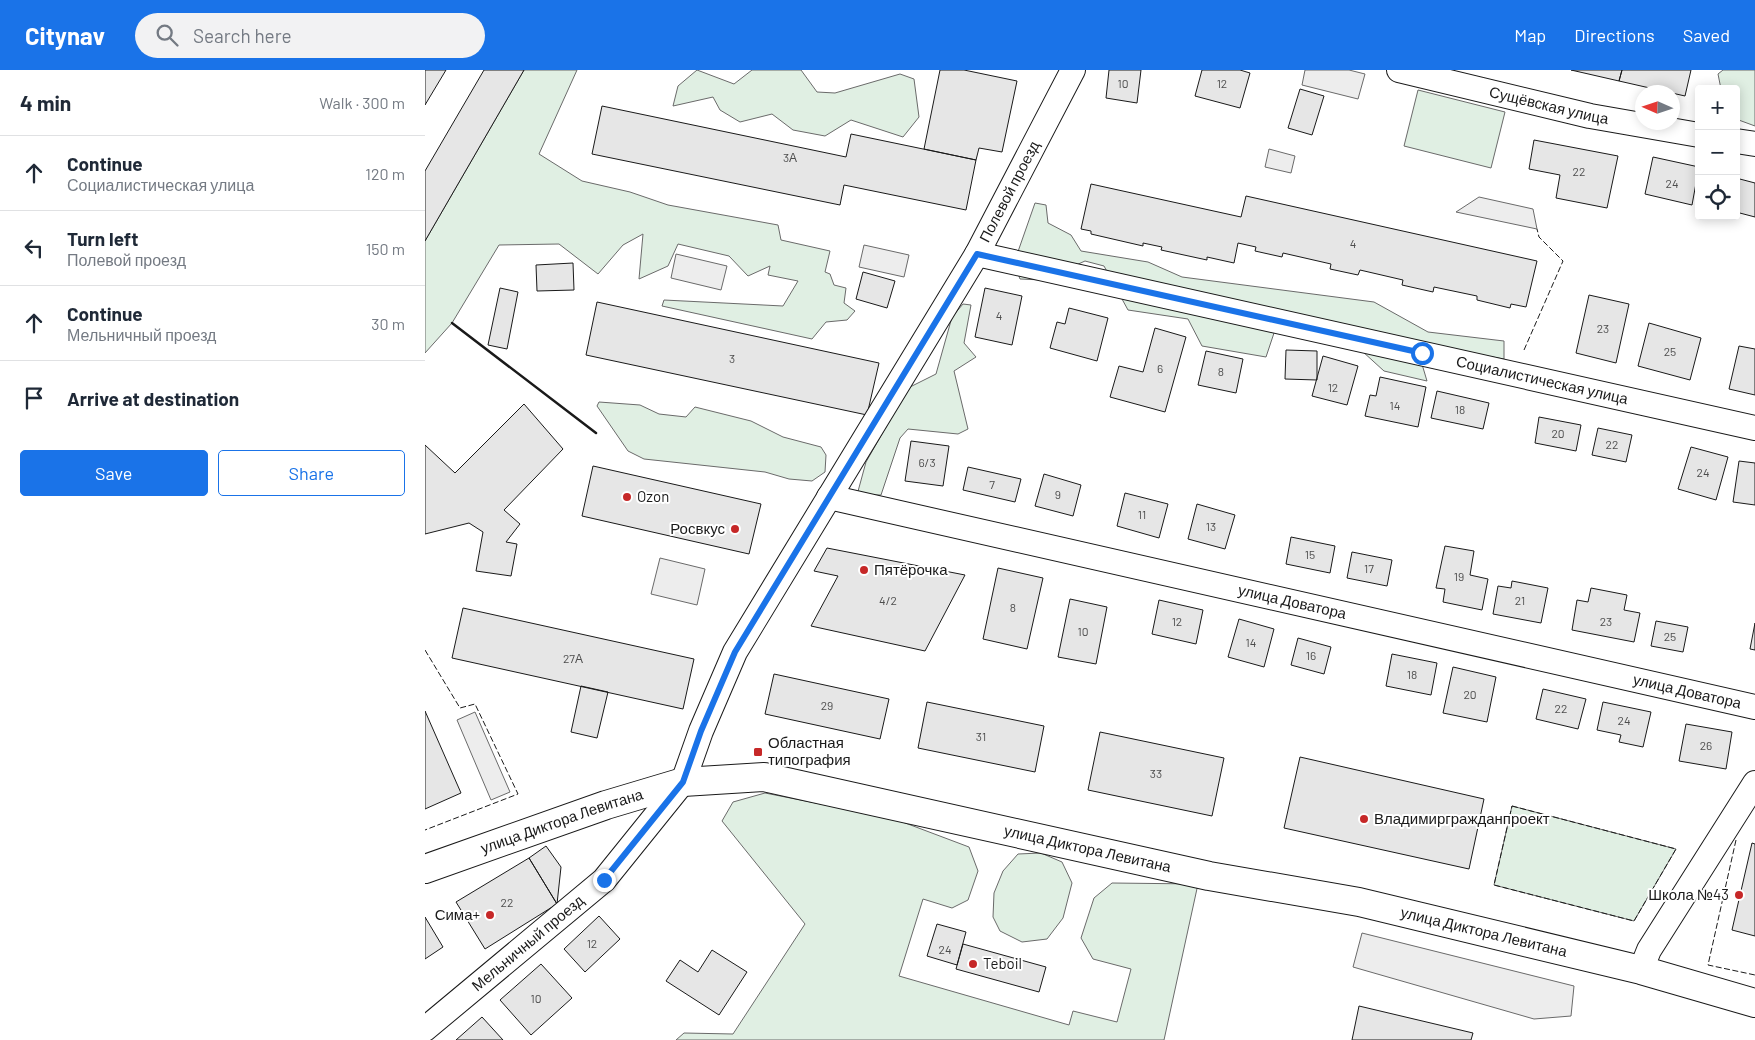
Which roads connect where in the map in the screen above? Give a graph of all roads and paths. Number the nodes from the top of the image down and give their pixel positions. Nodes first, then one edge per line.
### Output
1 (1073, 70) edge
2 (1399, 70) edge
3 (1695, 134) edge
4 (1740, 142) edge
5 (1755, 144) edge
6 (977, 254) junction
7 (1755, 428) edge
8 (829, 497) junction
9 (1755, 707) edge
10 (683, 782) junction
11 (1755, 783) edge
12 (425, 869) edge
13 (1641, 970) junction
14 (1755, 1003) edge
15 (425, 1029) edge

1 - 6 street, Полевой проезд
2 - 3 street, Сущёвская улица
4 - 5 street
6 - 7 street, Социалистическая улица
6 - 8 street, Полевой проезд
8 - 9 street, улица Доватора
8 - 10 street, Полевой проезд
10 - 12 street, улица Диктора Левитана
10 - 13 street, улица Диктора Левитана
10 - 15 street, Мельничный проезд
11 - 13 street
13 - 14 street, улица Диктора Левитана

